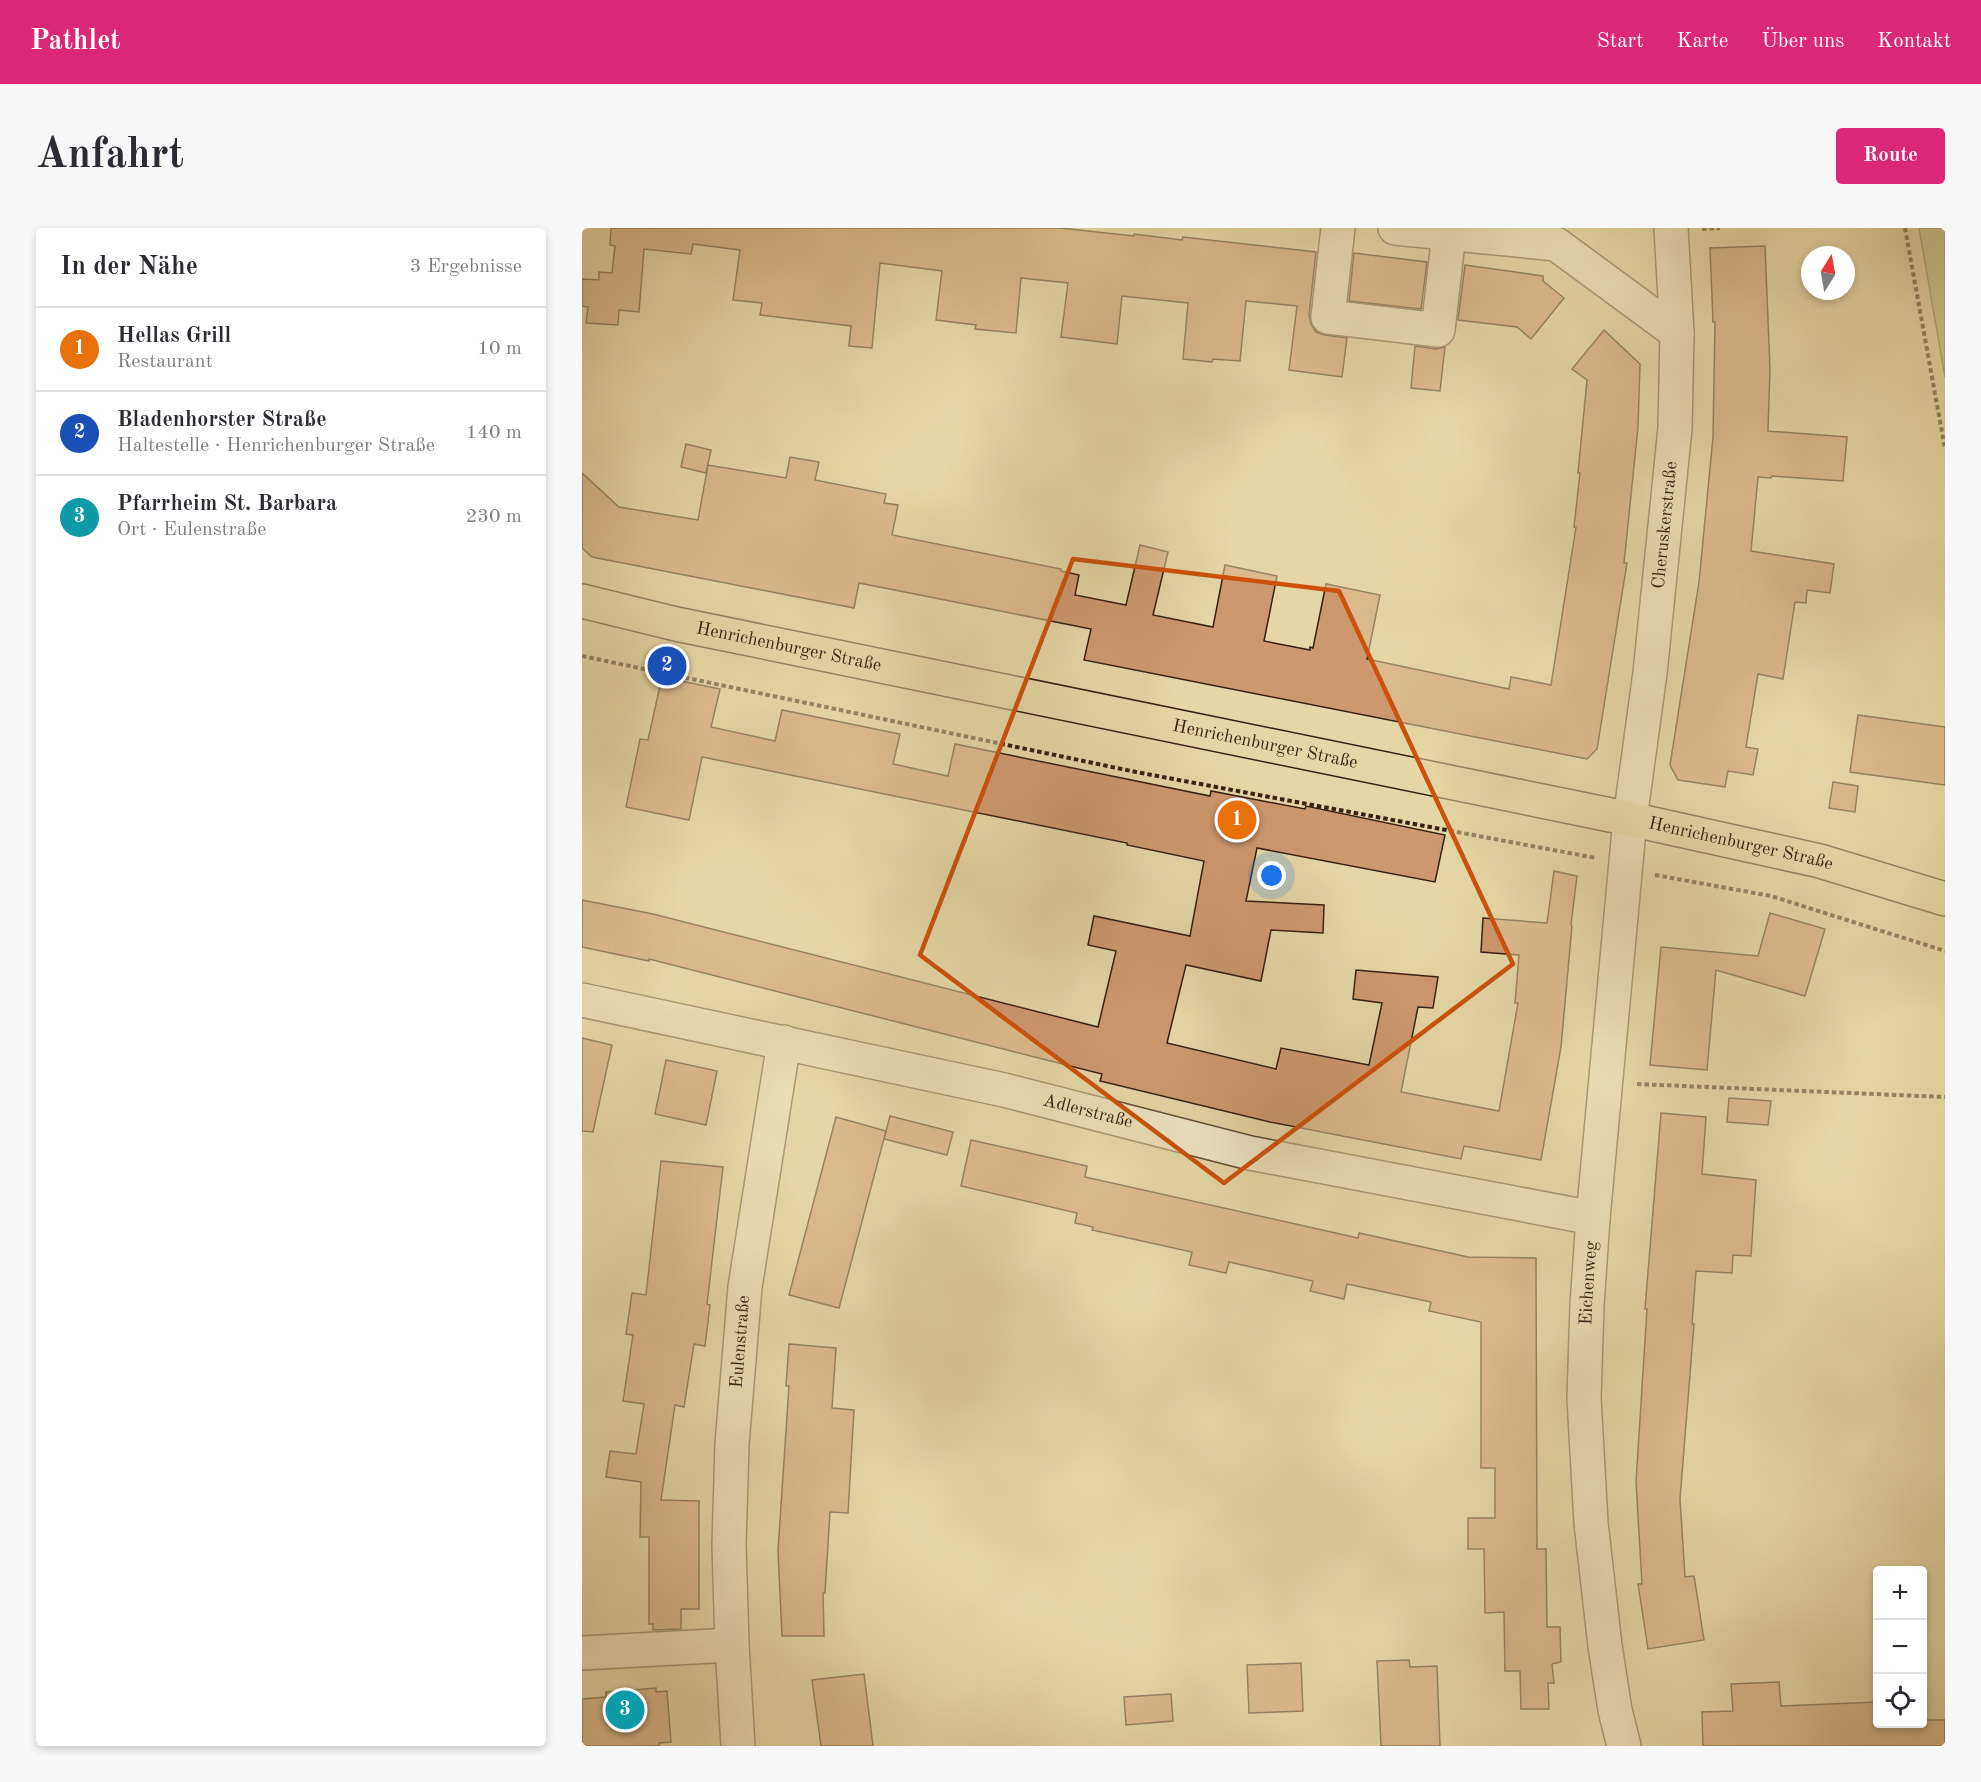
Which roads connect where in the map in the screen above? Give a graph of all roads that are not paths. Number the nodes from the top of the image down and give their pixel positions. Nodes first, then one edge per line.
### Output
1 (1338, 228) edge
2 (1395, 228) edge
3 (1671, 228) edge
4 (1449, 233) junction
5 (1564, 236) edge
6 (1677, 333) junction
7 (582, 601) edge
8 (1630, 819) junction
9 (1945, 899) edge
10 (582, 1000) edge
11 (784, 1042) junction
12 (1593, 1218) junction
13 (732, 1645) junction
14 (582, 1653) edge
15 (738, 1746) edge
16 (1624, 1746) edge

1 - 4 street
2 - 4 street
3 - 6 street, Cheruskerstraße
4 - 5 street
5 - 6 street
6 - 8 street, Cheruskerstraße
7 - 8 main road, Henrichenburger Straße
8 - 9 main road, Henrichenburger Straße
8 - 12 street, Eichenweg
10 - 11 street, Adlerstraße
11 - 12 street, Adlerstraße
11 - 13 street, Eulenstraße
12 - 16 street, Eichenweg
13 - 14 street
13 - 15 street, Eulenstraße

